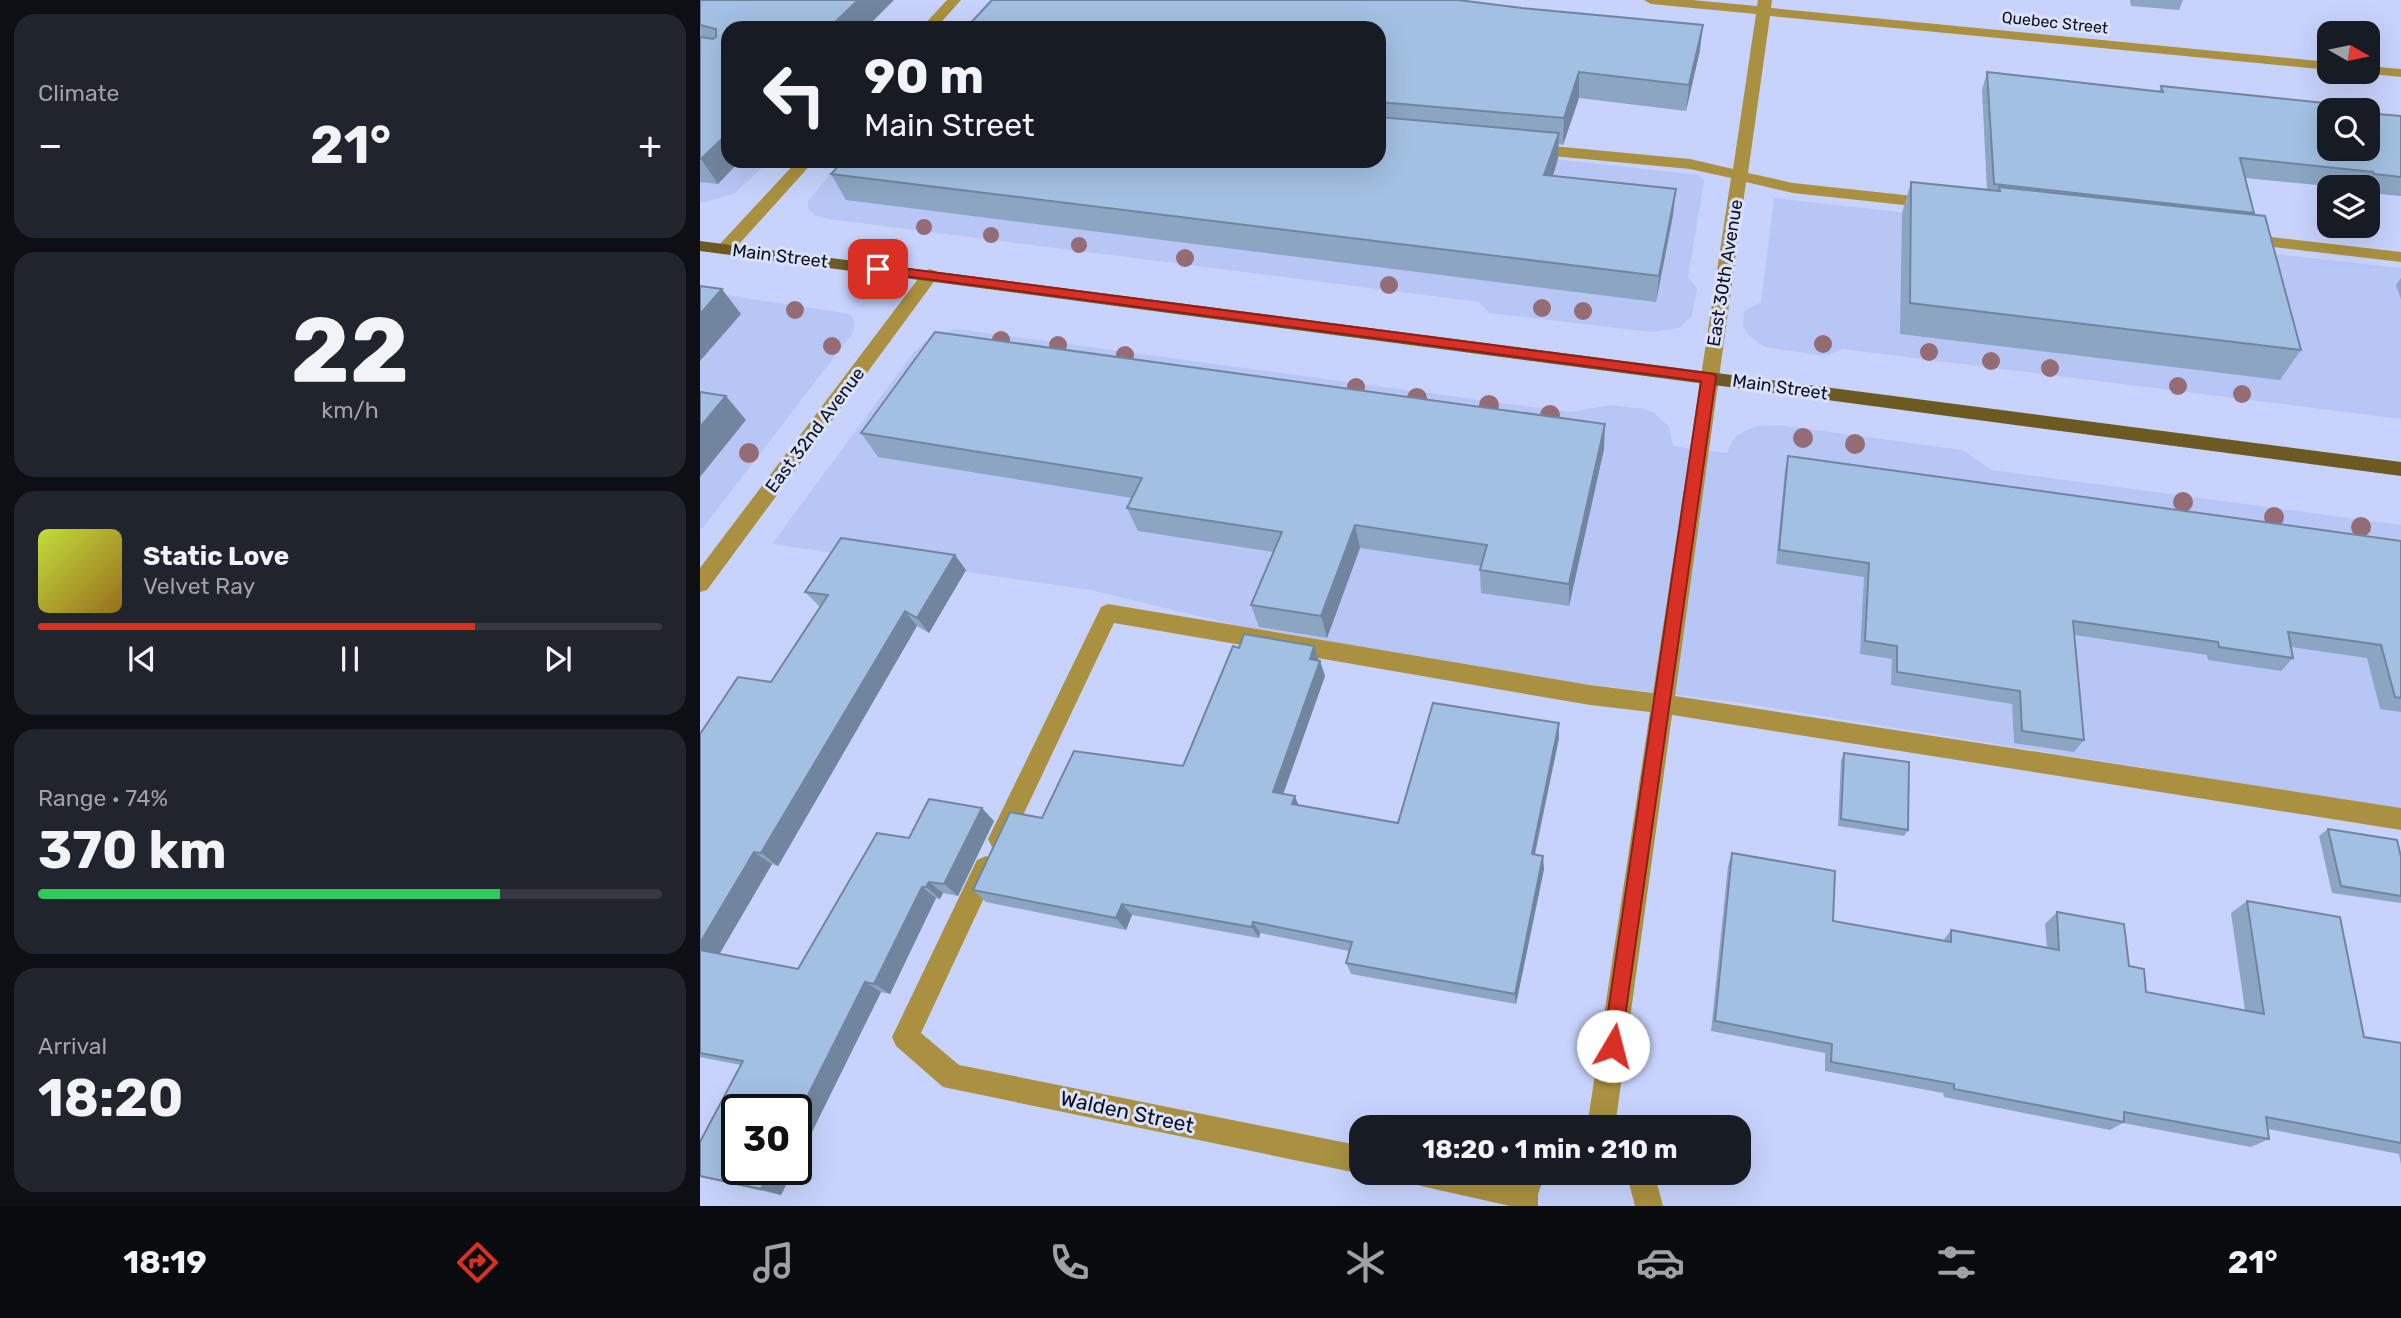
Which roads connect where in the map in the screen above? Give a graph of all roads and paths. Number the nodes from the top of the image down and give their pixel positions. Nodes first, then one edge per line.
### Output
1 (954, 0) edge
2 (1651, 0) edge
3 (1764, 6) edge
4 (934, 21) edge
5 (2317, 65) edge
6 (2380, 71) edge
7 (2401, 73) edge
8 (1514, 148) edge
9 (800, 168) edge
10 (1740, 177) junction
11 (1945, 205) edge
12 (2223, 236) edge
13 (700, 246) edge
14 (725, 249) junction
15 (2401, 257) edge
16 (930, 275) junction
17 (1709, 377) junction
18 (2401, 469) edge
19 (700, 584) edge
20 (1662, 706) junction
21 (2401, 819) edge
22 (1603, 1115) edge
23 (1349, 1157) edge
24 (1493, 1185) edge
25 (1643, 1185) edge
26 (1526, 1191) edge
27 (1649, 1206) edge

1 - 4 street
2 - 3 street, Quebec Street
3 - 5 street, Quebec Street
3 - 10 street, East 30th Avenue
6 - 7 street
8 - 10 street
9 - 14 street
10 - 11 street
10 - 17 street, East 30th Avenue
12 - 15 street
13 - 14 main road, Main Street
14 - 16 main road, Main Street
16 - 17 main road, Main Street
16 - 19 street, East 32nd Avenue
17 - 18 main road, Main Street
17 - 20 street, East 30th Avenue
20 - 21 street
20 - 22 street, East 30th Avenue
20 - 23 street, Walden Street
24 - 26 street
25 - 27 street

